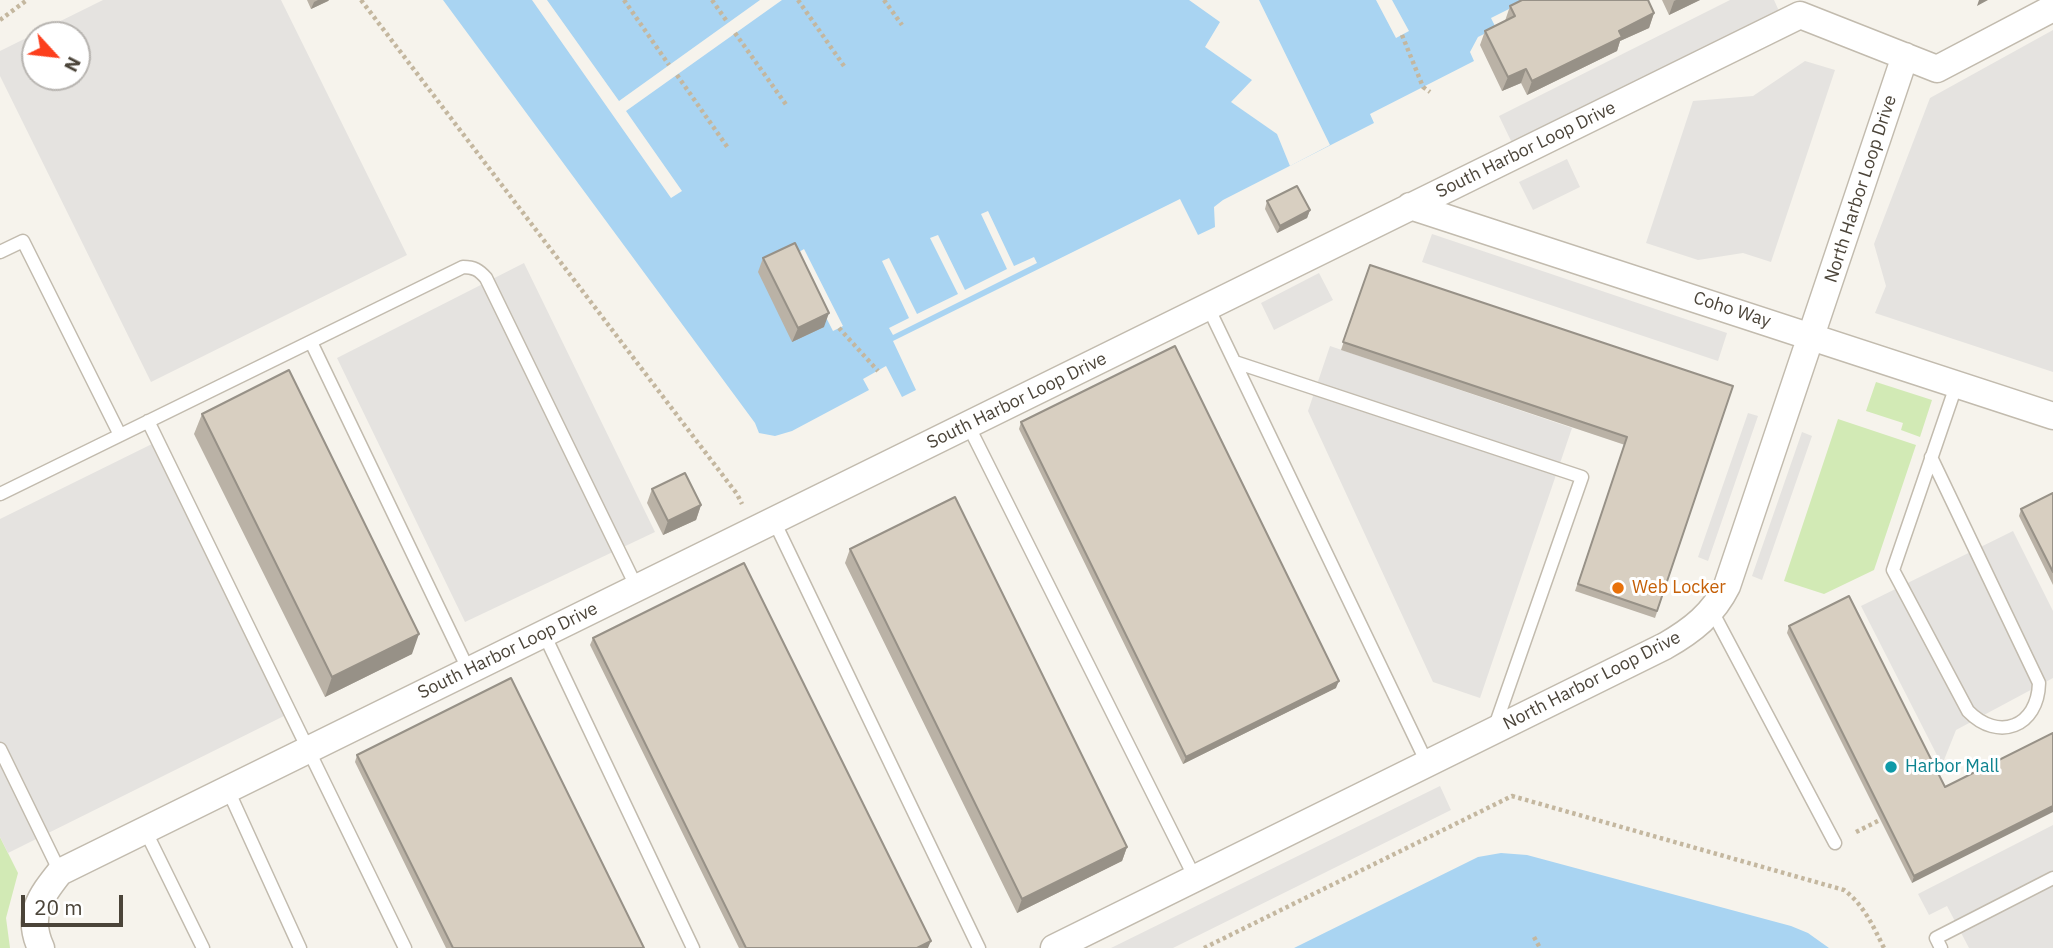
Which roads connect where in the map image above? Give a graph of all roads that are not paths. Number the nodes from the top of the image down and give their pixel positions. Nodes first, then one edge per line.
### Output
1 (2053, 8) edge
2 (1905, 56) junction
3 (1410, 206) junction
4 (0, 252) edge
5 (1208, 307) junction
6 (1811, 336) junction
7 (311, 342) junction
8 (1235, 362) junction
9 (1957, 383) junction
10 (2053, 416) edge
11 (148, 421) junction
12 (968, 425) junction
13 (120, 435) junction
14 (1931, 457) junction
15 (0, 494) edge
16 (765, 525) junction
17 (637, 588) junction
18 (1712, 611) junction
19 (544, 634) junction
20 (469, 671) junction
21 (1493, 731) junction
22 (0, 749) edge
23 (310, 749) junction
24 (1427, 764) junction
25 (228, 790) junction
26 (145, 831) junction
27 (1835, 843) dead end
28 (60, 872) junction
29 (1195, 878) junction
30 (2053, 878) edge
31 (41, 948) edge
32 (203, 948) edge
33 (300, 948) edge
34 (405, 948) edge
35 (693, 948) edge
36 (979, 948) edge
37 (1054, 948) edge
38 (1941, 948) edge

1 - 2 street, South Harbor Loop Drive
2 - 3 street, South Harbor Loop Drive
2 - 6 street, North Harbor Loop Drive
3 - 5 street, South Harbor Loop Drive
3 - 6 street, Coho Way
4 - 13 lane
5 - 8 lane
5 - 12 street, South Harbor Loop Drive
6 - 9 street, Coho Way
6 - 18 street, North Harbor Loop Drive
7 - 11 lane
7 - 17 lane
7 - 20 lane
8 - 21 lane
8 - 24 lane
9 - 10 street, Coho Way
9 - 14 lane
11 - 13 lane
11 - 23 lane
12 - 16 street, South Harbor Loop Drive
12 - 29 lane
13 - 15 lane
14 - 14 lane
16 - 17 street, South Harbor Loop Drive
16 - 36 lane
17 - 19 street, South Harbor Loop Drive
18 - 21 street, North Harbor Loop Drive
18 - 27 lane
19 - 20 street, South Harbor Loop Drive
19 - 35 lane
20 - 23 street, South Harbor Loop Drive
21 - 24 street, North Harbor Loop Drive
22 - 28 lane
23 - 25 street, South Harbor Loop Drive
23 - 34 lane
24 - 29 street, North Harbor Loop Drive
25 - 26 street, South Harbor Loop Drive
25 - 33 lane
26 - 28 street, South Harbor Loop Drive
26 - 32 lane
28 - 31 street
29 - 37 street, North Harbor Loop Drive
30 - 38 lane

